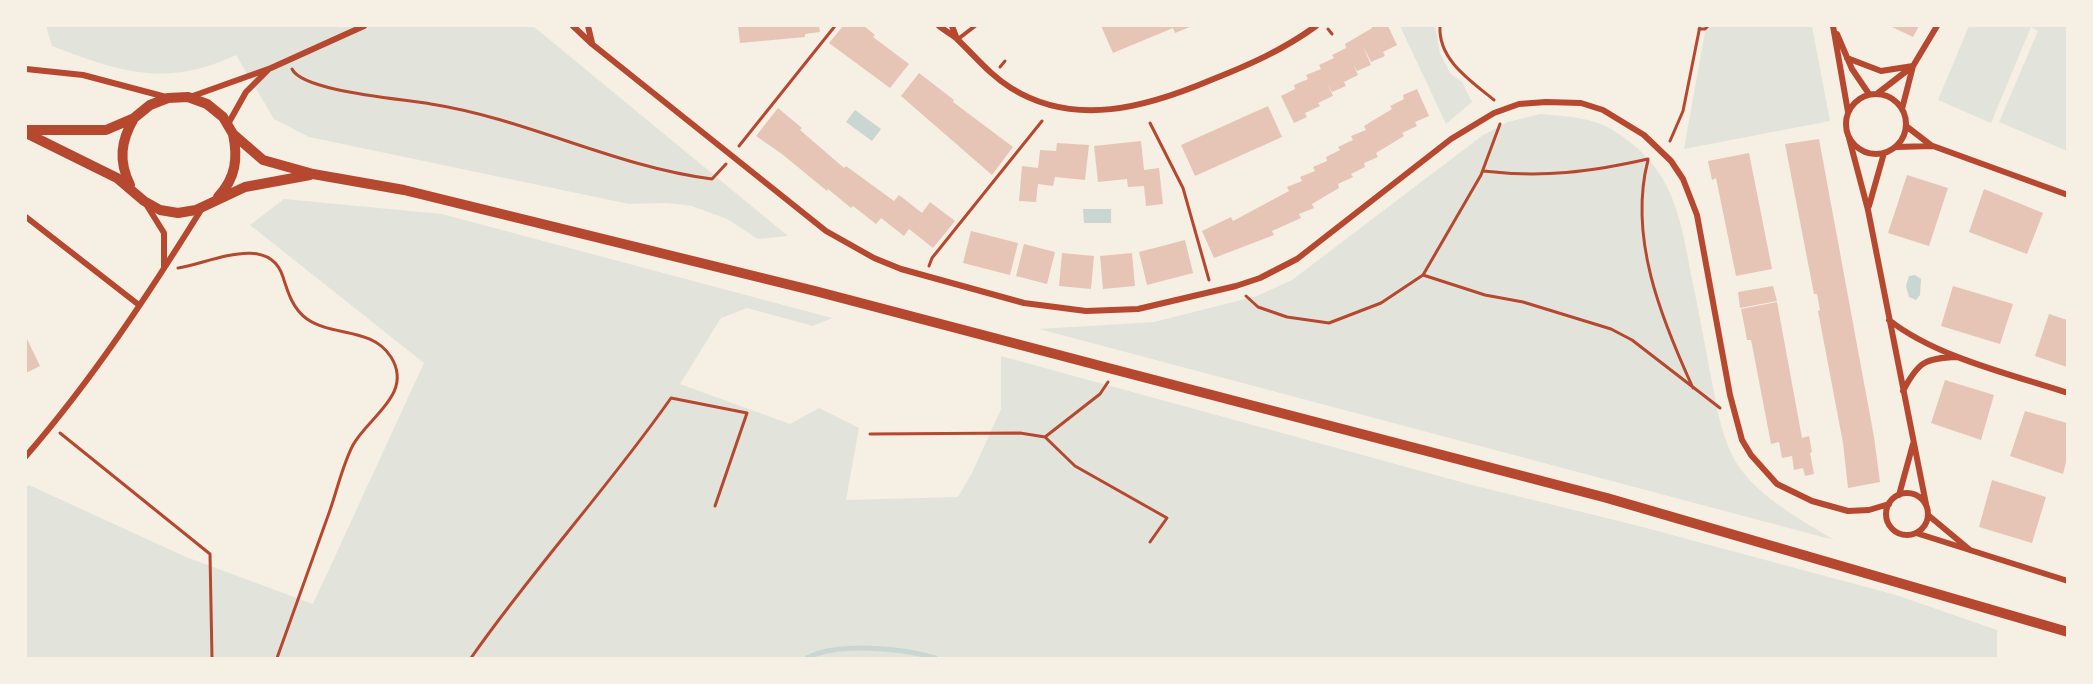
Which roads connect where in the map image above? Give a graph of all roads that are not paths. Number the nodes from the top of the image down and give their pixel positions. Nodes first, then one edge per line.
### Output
1 (364, 26) edge
2 (573, 26) edge
3 (588, 26) edge
4 (939, 26) edge
5 (952, 26) edge
6 (975, 26) edge
7 (1316, 26) edge
8 (1833, 26) edge
9 (1936, 26) edge
10 (957, 40) junction
11 (592, 44) junction
12 (1846, 58) junction
13 (1913, 66) junction
14 (270, 68) junction
15 (26, 69) edge
16 (1877, 93) junction
17 (1869, 94) junction
18 (168, 98) junction
19 (188, 98) junction
20 (1902, 110) junction
21 (1848, 112) junction
22 (134, 118) junction
23 (1906, 126) junction
24 (230, 129) junction
25 (26, 131) edge
26 (1849, 138) junction
27 (1933, 146) junction
28 (1896, 147) junction
29 (1884, 153) junction
30 (313, 174) junction
31 (131, 188) junction
32 (2067, 195) edge
33 (144, 201) junction
34 (208, 204) junction
35 (1868, 210) junction
36 (26, 217) edge
37 (164, 269) junction
38 (139, 305) junction
39 (1888, 320) junction
40 (1959, 357) junction
41 (1902, 391) junction
42 (2067, 393) edge
43 (1913, 443) junction
44 (26, 456) edge
45 (1899, 495) junction
46 (1889, 504) junction
47 (1926, 504) junction
48 (1928, 515) junction
49 (1916, 533) junction
50 (1972, 552) junction
51 (2067, 581) edge
52 (2067, 632) edge

1 - 14 street
2 - 11 street
3 - 11 street
4 - 10 street
5 - 10 street
6 - 10 lane
7 - 10 street
8 - 12 street
8 - 21 street
9 - 13 street
11 - 46 street
12 - 13 street
12 - 17 street
13 - 16 street
13 - 20 street
14 - 19 street
14 - 24 street
15 - 18 street
16 - 17 street
16 - 20 street
17 - 21 street
18 - 19 street
18 - 22 street
19 - 24 street
20 - 23 street
21 - 26 street
22 - 25 street
22 - 31 street
23 - 27 street
23 - 28 street
24 - 30 street
24 - 34 street
25 - 31 street
26 - 29 street
26 - 35 street
27 - 28 street
27 - 32 street
28 - 29 street
29 - 35 street
30 - 34 street
30 - 52 street
31 - 33 street
33 - 34 street
33 - 37 street
34 - 37 street
35 - 39 street
36 - 38 street
37 - 38 street
38 - 44 street
39 - 40 street
39 - 41 street
40 - 41 street
40 - 42 street
41 - 43 street
43 - 45 street
43 - 47 street
45 - 46 street
45 - 47 street
46 - 49 street
47 - 48 street
48 - 49 street
48 - 50 street
49 - 50 street
50 - 51 street

